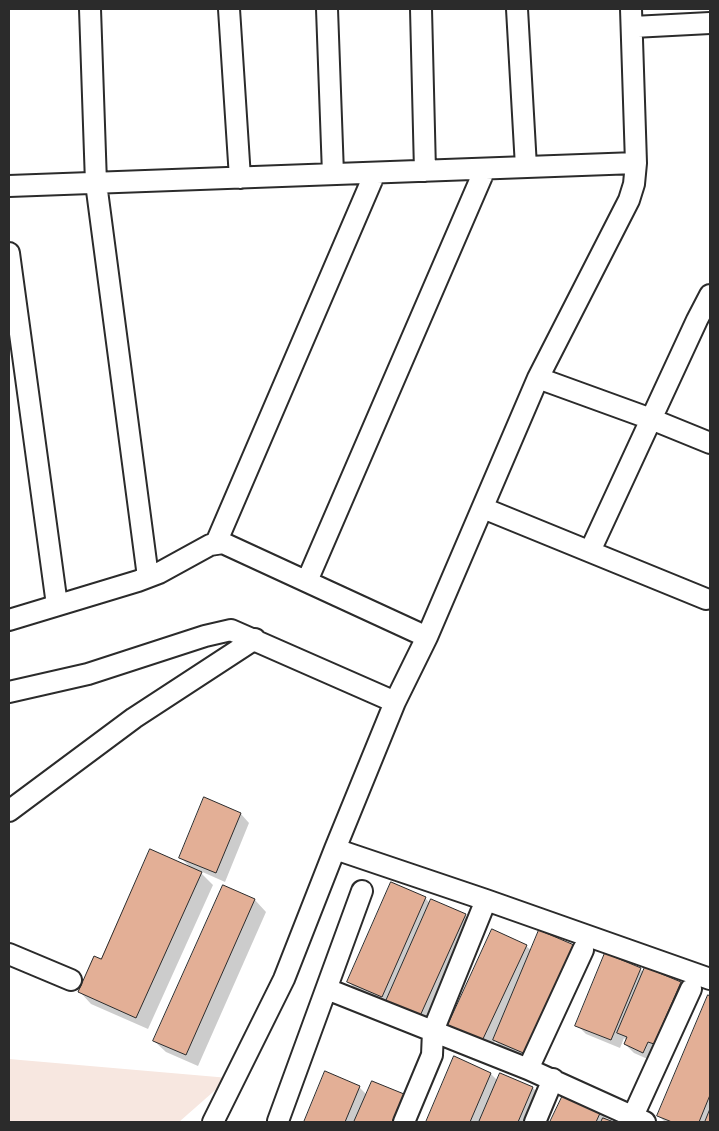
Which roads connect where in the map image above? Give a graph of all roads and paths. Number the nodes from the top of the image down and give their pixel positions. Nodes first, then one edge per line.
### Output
1 (90, 9) edge
2 (229, 9) edge
3 (327, 9) edge
4 (421, 9) edge
5 (517, 9) edge
6 (632, 18) edge
7 (710, 23) edge
8 (636, 163) junction
9 (526, 167) junction
10 (485, 168) junction
11 (425, 171) junction
12 (375, 173) junction
13 (333, 174) junction
14 (240, 178) junction
15 (96, 183) junction
16 (9, 186) edge
17 (9, 253) edge
18 (710, 295) edge
19 (538, 378) junction
20 (651, 419) junction
21 (710, 443) edge
22 (483, 508) junction
23 (216, 543) junction
24 (590, 551) junction
25 (148, 577) junction
26 (308, 581) junction
27 (706, 599) dead end
28 (56, 605) junction
29 (9, 620) edge
30 (427, 637) junction
31 (255, 640) junction
32 (9, 692) edge
33 (396, 702) junction
34 (9, 811) edge
35 (335, 849) junction
36 (362, 891) dead end
37 (486, 900) junction
38 (583, 950) dead end
39 (9, 954) edge
40 (710, 979) edge
41 (71, 980) dead end
42 (327, 989) junction
43 (692, 989) dead end
44 (433, 1031) junction
45 (528, 1068) junction
46 (553, 1079) junction
47 (639, 1119) edge
48 (278, 1120) dead end
49 (212, 1122) edge
50 (404, 1122) edge
51 (534, 1122) edge

1 - 15 street
2 - 14 street
3 - 13 street
4 - 11 street
5 - 9 street
6 - 7 street
6 - 8 street
8 - 9 street
8 - 19 street
9 - 10 street
10 - 11 street
10 - 26 street
11 - 12 street
12 - 13 street
12 - 23 street
13 - 14 street
14 - 15 street
15 - 16 street
15 - 25 street
17 - 28 street
18 - 20 street
19 - 20 street
19 - 22 street
20 - 21 street
20 - 24 street
22 - 24 street
22 - 30 street
23 - 25 street
23 - 26 street
24 - 27 street
25 - 28 street
26 - 30 street
28 - 29 street
30 - 33 street
31 - 32 street
31 - 33 street
31 - 34 street
33 - 35 street
35 - 37 street
35 - 49 street
36 - 42 street
37 - 40 street
37 - 44 street
38 - 45 street
39 - 41 street
42 - 44 street
42 - 48 street
43 - 47 street
44 - 45 street
44 - 50 street
45 - 46 street
46 - 47 street
46 - 51 street

